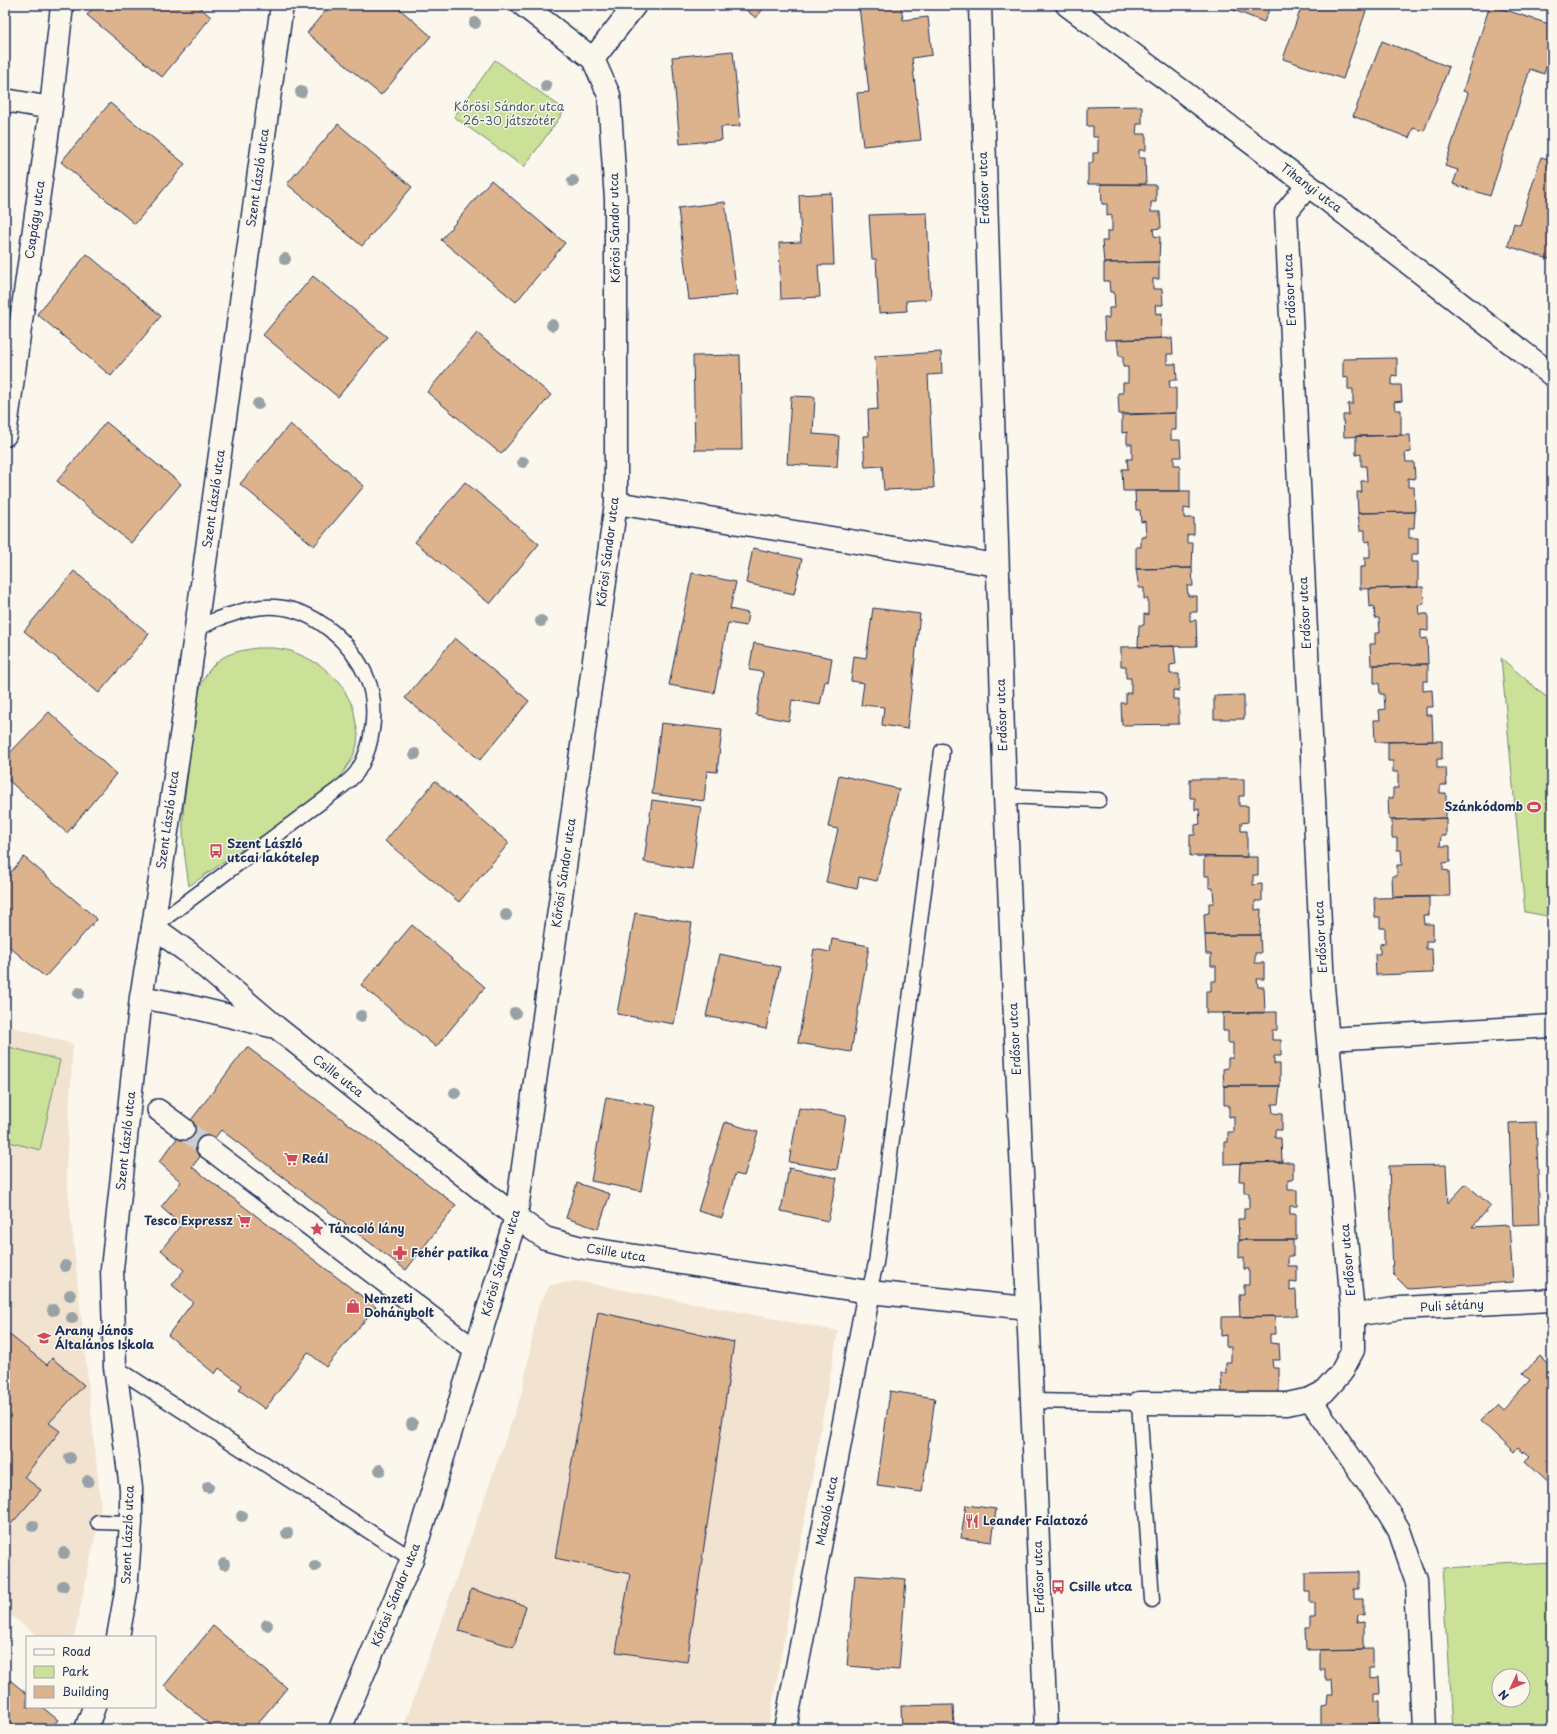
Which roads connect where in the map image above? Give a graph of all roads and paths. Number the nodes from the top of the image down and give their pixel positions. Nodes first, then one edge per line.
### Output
1 (62, 5) edge
2 (282, 5) edge
3 (523, 5) edge
4 (635, 5) edge
5 (980, 5) edge
6 (1067, 5) edge
7 (593, 59) junction
8 (5, 100) edge
9 (51, 108) junction
10 (1308, 185) junction
11 (1552, 375) edge
12 (5, 435) edge
13 (616, 503) junction
14 (997, 565) junction
15 (195, 632) junction
16 (942, 751) dead end
17 (1005, 796) junction
18 (1099, 800) dead end
19 (153, 927) junction
20 (141, 997) junction
21 (1552, 1026) edge
22 (276, 1027) junction
23 (1329, 1039) junction
24 (158, 1110) dead end
25 (184, 1129) tunnel mouth
26 (207, 1147) tunnel mouth
27 (516, 1217) junction
28 (869, 1292) junction
29 (1552, 1300) edge
30 (1028, 1308) junction
31 (1353, 1315) junction
32 (476, 1351) junction
33 (115, 1367) junction
34 (1310, 1399) junction
35 (1032, 1401) junction
36 (1139, 1403) junction
37 (98, 1522) dead end
38 (130, 1523) junction
39 (412, 1559) junction
40 (1152, 1600) dead end
41 (118, 1636) edge
42 (94, 1708) edge
43 (86, 1729) edge
44 (340, 1729) edge
45 (785, 1729) edge
46 (1046, 1729) edge
47 (1424, 1729) edge

1 - 9 street, Csapágy utca
2 - 15 street, Szent László utca
3 - 7 street
4 - 7 street
5 - 14 street, Erdősor utca
6 - 10 street, Tihanyi utca
7 - 13 street, Kőrösi Sándor utca
8 - 9 street
9 - 12 street, Csapágy utca
10 - 11 street, Tihanyi utca
10 - 23 street, Erdősor utca
13 - 14 street
13 - 27 street, Kőrösi Sándor utca
14 - 17 street, Erdősor utca
15 - 19 street, Szent László utca
15 - 19 lane
16 - 28 lane
17 - 18 lane
17 - 30 street, Erdősor utca
19 - 20 street, Szent László utca
19 - 22 street, Csille utca
20 - 22 street, Csille utca
20 - 33 street, Szent László utca
21 - 23 street
22 - 27 street, Csille utca
23 - 31 street, Erdősor utca
24 - 25 street
26 - 32 street
27 - 28 street, Csille utca
27 - 32 street, Kőrösi Sándor utca
28 - 30 street, Csille utca
28 - 45 street, Mázoló utca
29 - 31 street, Puli sétány
30 - 35 street, Erdősor utca
31 - 34 street, Erdősor utca
32 - 39 street, Kőrösi Sándor utca
33 - 38 street, Szent László utca
33 - 39 lane
34 - 36 street, Erdősor utca
34 - 47 street
35 - 36 lane, Erdősor utca
35 - 46 street, Erdősor utca
36 - 40 lane
37 - 38 lane
38 - 41 street, Szent László utca
39 - 44 street, Kőrösi Sándor utca
42 - 43 street

